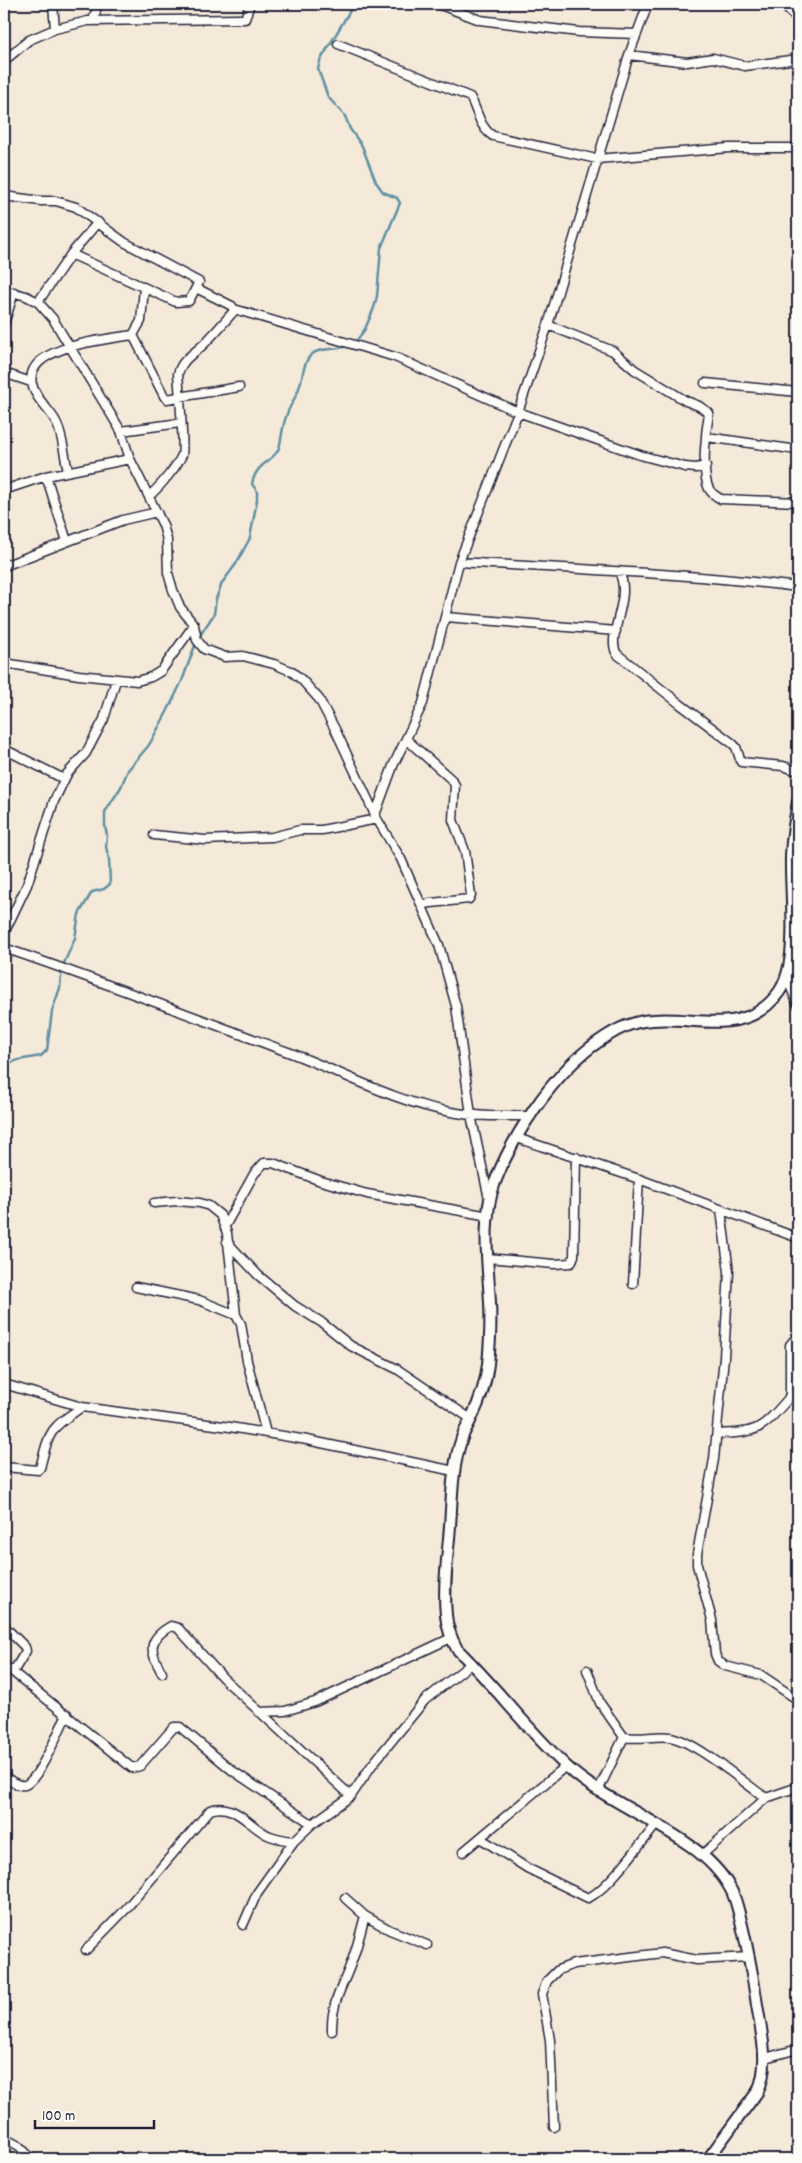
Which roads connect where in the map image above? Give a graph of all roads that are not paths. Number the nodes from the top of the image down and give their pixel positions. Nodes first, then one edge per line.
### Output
1 (53, 4) edge
2 (98, 4) edge
3 (250, 4) edge
4 (438, 4) edge
5 (648, 4) edge
6 (782, 4) edge
7 (93, 20) junction
8 (798, 26) edge
9 (55, 29) junction
10 (637, 34) junction
11 (798, 34) edge
12 (338, 44) dead end
13 (798, 44) edge
14 (628, 55) junction
15 (798, 59) edge
16 (4, 61) edge
17 (798, 148) edge
18 (597, 159) junction
19 (4, 196) edge
20 (98, 222) junction
21 (71, 254) junction
22 (144, 288) junction
23 (196, 288) junction
24 (4, 290) edge
25 (14, 292) junction
26 (38, 302) junction
27 (234, 308) junction
28 (4, 324) edge
29 (548, 325) junction
30 (133, 335) junction
31 (70, 346) junction
32 (4, 373) edge
33 (31, 382) junction
34 (705, 383) dead end
35 (239, 387) dead end
36 (798, 392) edge
37 (179, 398) junction
38 (518, 412) junction
39 (180, 423) junction
40 (121, 431) junction
41 (707, 437) junction
42 (798, 450) edge
43 (130, 459) junction
44 (706, 466) junction
45 (68, 471) junction
46 (46, 476) junction
47 (4, 490) edge
48 (149, 496) junction
49 (798, 502) edge
50 (157, 512) junction
51 (68, 541) junction
52 (460, 562) junction
53 (4, 566) edge
54 (619, 572) junction
55 (798, 587) edge
56 (446, 617) junction
57 (194, 625) junction
58 (616, 631) junction
59 (4, 663) edge
60 (116, 680) junction
61 (406, 738) junction
62 (4, 749) edge
63 (798, 771) edge
64 (64, 779) junction
65 (798, 802) edge
66 (376, 817) junction
67 (154, 835) dead end
68 (795, 882) edge
69 (422, 904) junction
70 (4, 932) edge
71 (4, 948) edge
72 (787, 978) junction
73 (798, 1005) edge
74 (471, 1115) junction
75 (531, 1116) junction
76 (517, 1138) junction
77 (576, 1157) junction
78 (639, 1179) junction
79 (490, 1201) junction
80 (154, 1203) dead end
81 (721, 1210) junction
82 (489, 1216) junction
83 (225, 1226) junction
84 (798, 1238) edge
85 (227, 1242) junction
86 (487, 1258) junction
87 (633, 1284) dead end
88 (136, 1287) dead end
89 (236, 1316) junction
90 (798, 1339) edge
91 (4, 1384) edge
92 (82, 1407) junction
93 (471, 1419) junction
94 (266, 1433) junction
95 (717, 1434) junction
96 (4, 1467) edge
97 (454, 1471) junction
98 (4, 1626) edge
99 (451, 1638) junction
100 (472, 1663) junction
101 (4, 1665) edge
102 (587, 1670) dead end
103 (13, 1672) junction
104 (162, 1673) dead end
105 (798, 1700) edge
106 (259, 1712) junction
107 (66, 1714) junction
108 (624, 1737) junction
109 (566, 1766) junction
110 (4, 1776) edge
111 (798, 1787) edge
112 (598, 1791) junction
113 (351, 1796) junction
114 (766, 1798) junction
115 (312, 1824) junction
116 (656, 1825) junction
117 (480, 1838) junction
118 (294, 1841) junction
119 (463, 1852) dead end
120 (702, 1855) junction
121 (345, 1898) dead end
122 (365, 1916) junction
123 (243, 1925) dead end
124 (427, 1945) dead end
125 (86, 1950) dead end
126 (750, 1957) junction
127 (332, 2031) dead end
128 (798, 2049) edge
129 (765, 2058) junction
130 (554, 2127) dead end
131 (4, 2138) edge
132 (32, 2159) edge
133 (708, 2159) edge

1 - 9 street
2 - 7 street
3 - 7 street
4 - 10 street
5 - 10 street
6 - 8 street
7 - 9 street
9 - 16 street
10 - 14 street
11 - 13 street
12 - 18 street
14 - 15 street
14 - 18 street
17 - 18 street
18 - 29 street
19 - 20 street
20 - 21 street
20 - 23 street
21 - 22 street
21 - 26 street
22 - 23 street
22 - 30 street
23 - 27 street
24 - 25 street
25 - 26 street
25 - 28 street
26 - 31 street
27 - 37 street
27 - 38 street
29 - 38 street
29 - 41 street
30 - 31 street
30 - 37 street
31 - 33 street
31 - 40 street
32 - 33 street
33 - 45 street
34 - 36 street
35 - 37 street
37 - 39 street
38 - 44 street
38 - 52 street
39 - 40 street
39 - 48 street
40 - 43 street
41 - 42 street
41 - 44 street
43 - 45 street
43 - 48 street
44 - 49 street
45 - 46 street
46 - 47 street
46 - 51 street
48 - 50 street
50 - 51 street
50 - 57 street
51 - 53 street
52 - 54 street
52 - 56 street
54 - 55 street
54 - 58 street
56 - 58 street
56 - 61 street
57 - 60 street
57 - 66 street
58 - 63 street
59 - 60 street
60 - 64 street
61 - 66 street
61 - 69 street
62 - 64 street
64 - 70 street
65 - 68 street
66 - 67 street
66 - 69 street
68 - 72 street
69 - 74 street
71 - 74 street
72 - 73 street
72 - 75 street
74 - 75 street
74 - 79 street
75 - 76 street
76 - 77 street
76 - 79 street
77 - 78 street
77 - 86 street
78 - 81 street
78 - 87 street
79 - 82 street
80 - 83 street
81 - 84 street
81 - 95 street
82 - 83 street
82 - 86 street
83 - 85 street
85 - 89 street
85 - 93 street
86 - 93 street
88 - 89 street
89 - 94 street
90 - 95 street
91 - 92 street
92 - 94 street
92 - 96 street
93 - 97 street
94 - 97 street
95 - 105 street
97 - 99 street
98 - 103 street
99 - 100 street
99 - 106 street
100 - 109 street
100 - 113 street
101 - 103 street
102 - 108 street
103 - 107 street
104 - 106 street
106 - 113 street
107 - 110 street
107 - 115 street
108 - 112 street
108 - 114 street
109 - 112 street
109 - 117 street
111 - 114 street
112 - 116 street
113 - 115 street
114 - 120 street
115 - 118 street
116 - 117 street
116 - 120 street
117 - 119 street
118 - 123 street
118 - 125 street
120 - 126 street
121 - 122 street
122 - 124 street
122 - 127 street
126 - 129 street
126 - 130 street
128 - 129 street
129 - 133 street
131 - 132 street

